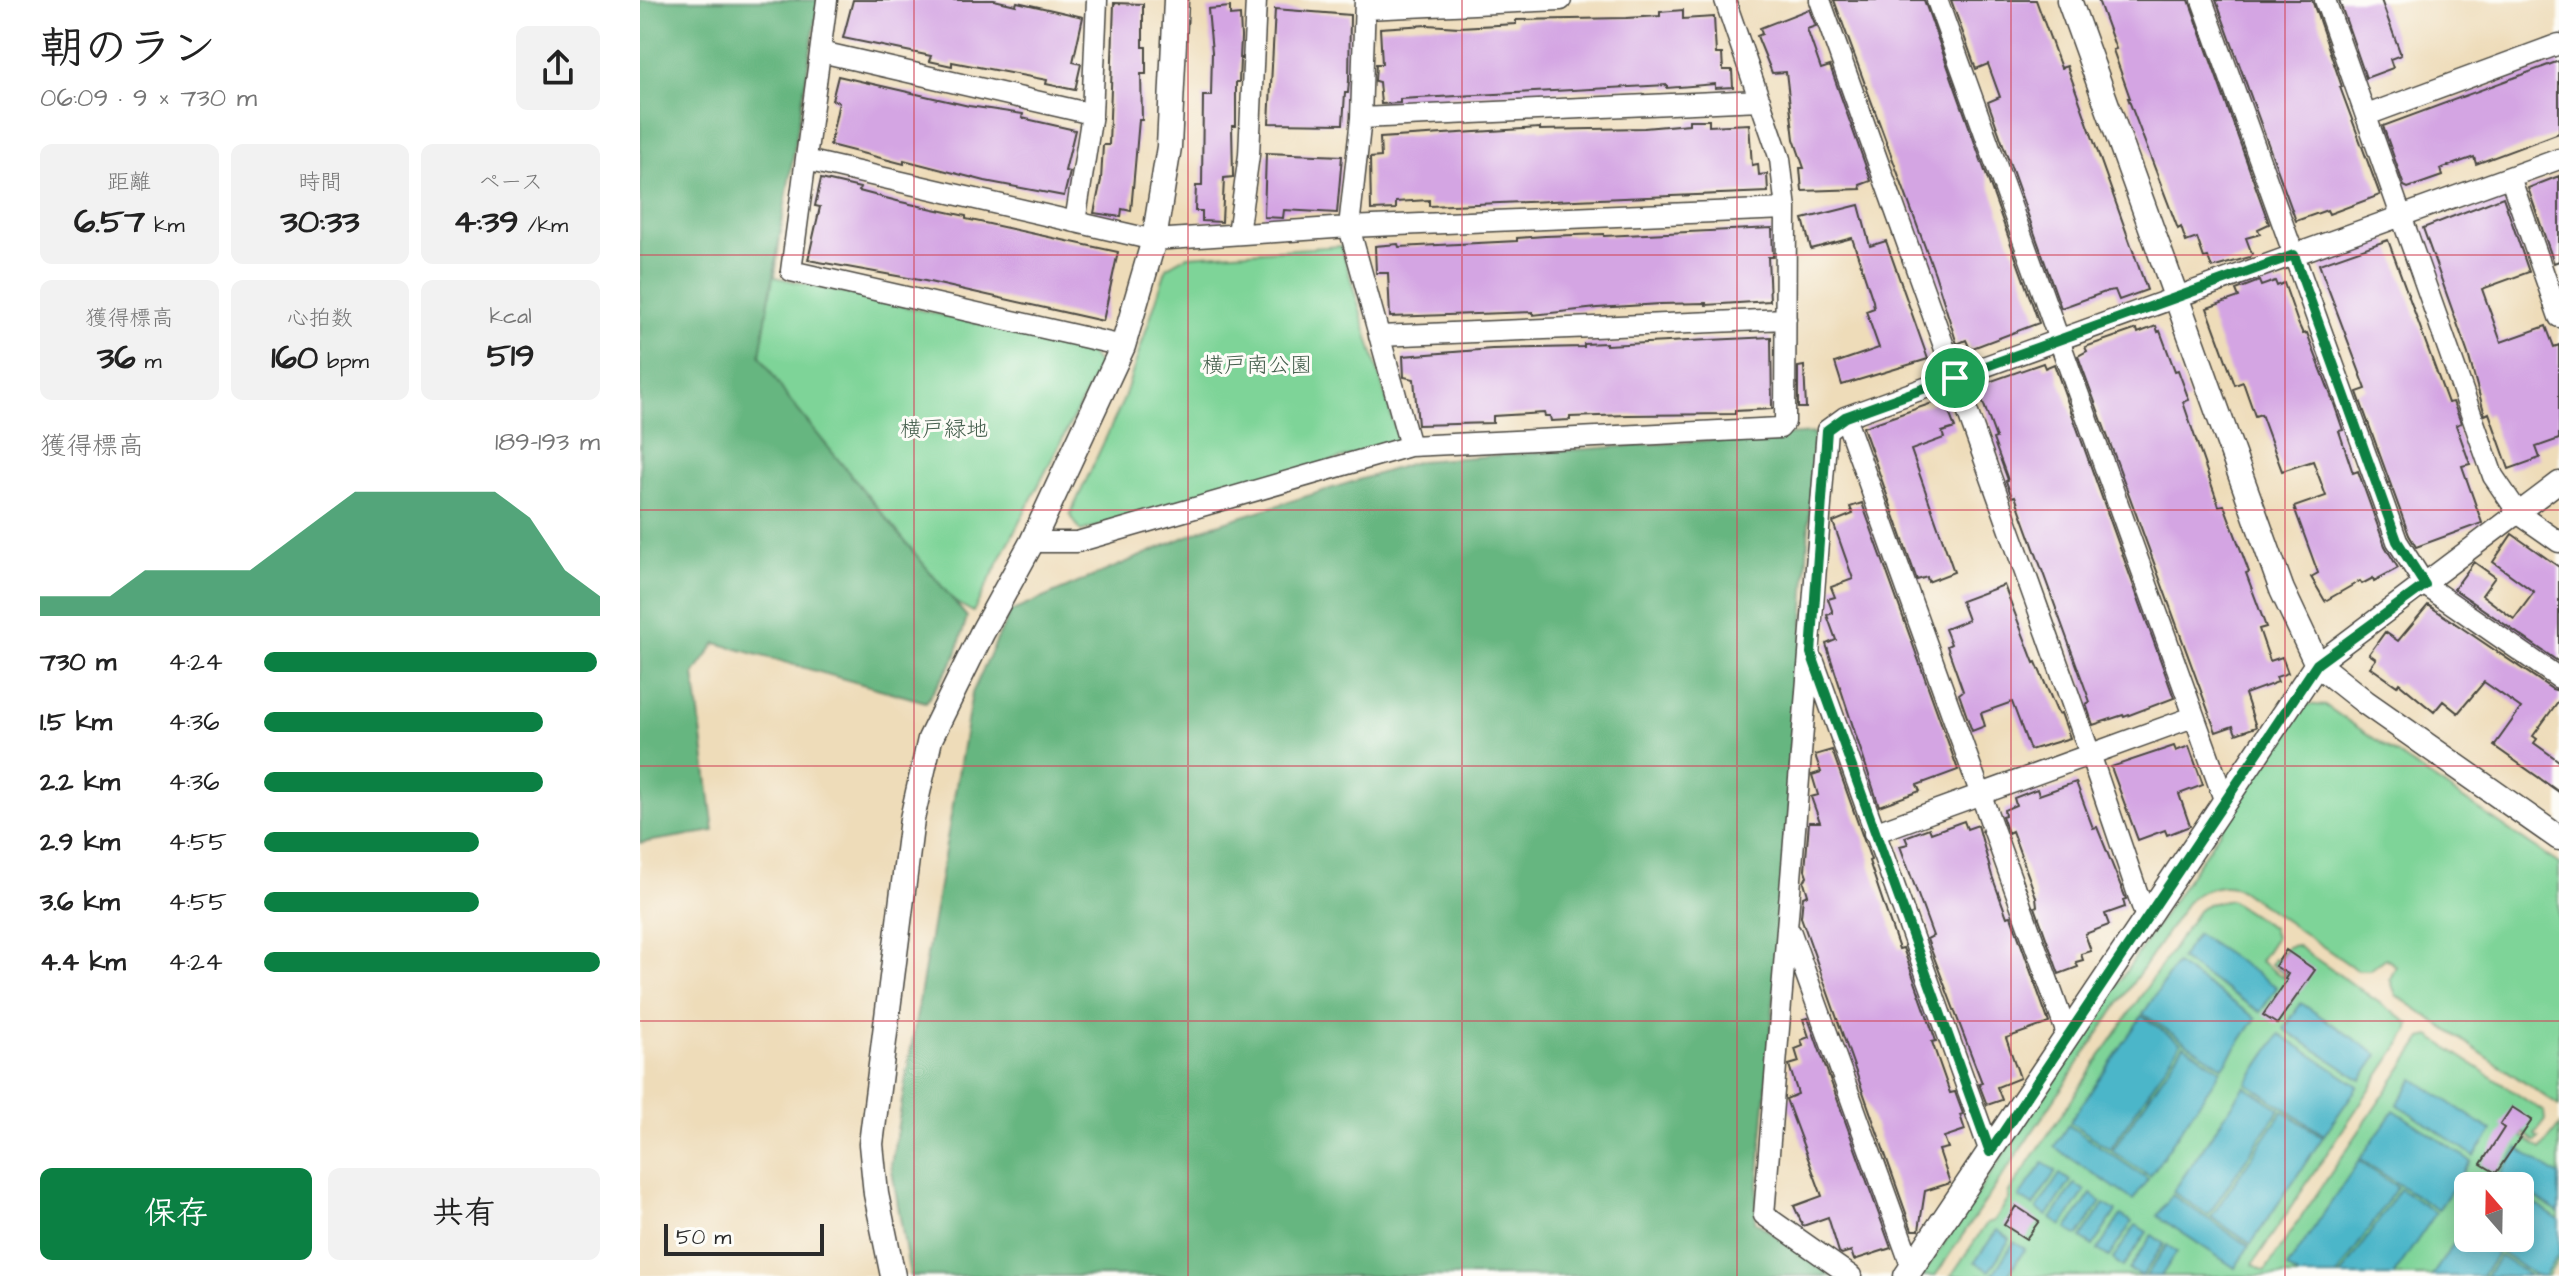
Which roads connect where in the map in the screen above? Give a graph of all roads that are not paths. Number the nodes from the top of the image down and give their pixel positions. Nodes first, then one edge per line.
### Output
1 (827, 0) edge
2 (1176, 0) edge
3 (1256, 0) edge
4 (1561, 0) edge
5 (1725, 0) edge
6 (1820, 0) edge
7 (1937, 0) edge
8 (2069, 0) edge
9 (2202, 0) edge
10 (2325, 0) edge
11 (1093, 1) edge
12 (1365, 5) edge
13 (2559, 44) edge
14 (821, 52) junction
15 (1760, 100) junction
16 (1092, 114) junction
17 (2367, 115) junction
18 (1361, 118) junction
19 (2559, 159) edge
20 (806, 160) junction
21 (2510, 177) junction
22 (1786, 209) junction
23 (2403, 216) junction
24 (1075, 222) junction
25 (1349, 227) junction
26 (1238, 234) junction
27 (1154, 240) junction
28 (2294, 255) junction
29 (2176, 297) junction
30 (2559, 317) edge
31 (1786, 319) junction
32 (1379, 336) junction
33 (2059, 339) junction
34 (1123, 346) junction
35 (1955, 378) junction
36 (1845, 417) junction
37 (1410, 446) junction
38 (2559, 482) edge
39 (2519, 514) junction
40 (1032, 542) junction
41 (2559, 542) edge
42 (2425, 585) junction
43 (1811, 653) junction
44 (2317, 664) junction
45 (2559, 678) edge
46 (2193, 717) junction
47 (2090, 754) junction
48 (1980, 794) junction
49 (2225, 802) junction
50 (1874, 833) junction
51 (2559, 838) edge
52 (2146, 918) junction
53 (1787, 924) junction
54 (2067, 1034) junction
55 (1990, 1152) junction
56 (1909, 1272) edge
57 (893, 1276) edge
58 (1851, 1276) edge

1 - 14 street
2 - 27 street
3 - 26 street
4 - 12 street
5 - 15 street
6 - 35 street
7 - 33 street
8 - 29 street
9 - 28 street
10 - 17 street
11 - 16 street
12 - 18 street
13 - 17 street
14 - 16 street
14 - 20 street
15 - 18 street
15 - 22 street
16 - 24 street
17 - 23 street
18 - 25 street
19 - 21 street
20 - 24 street
20 - 34 street
21 - 23 street
21 - 30 street
22 - 25 street
22 - 31 street
23 - 28 street
23 - 39 street
24 - 27 street
25 - 26 street
25 - 32 street
26 - 27 street
27 - 34 street
28 - 29 street
28 - 42 street
29 - 33 street
29 - 44 street
31 - 32 street
31 - 37 street
32 - 37 street
33 - 35 street
33 - 46 street
34 - 40 street
35 - 36 street
35 - 47 street
36 - 43 street
36 - 48 street
37 - 40 street
38 - 39 street
39 - 41 street
39 - 42 street
40 - 57 street
42 - 44 street
42 - 45 street
43 - 50 street
43 - 53 street
44 - 49 street
44 - 51 street
46 - 47 street
46 - 49 street
47 - 48 street
47 - 52 street
48 - 50 street
48 - 54 street
49 - 52 street
50 - 55 street
52 - 54 street
53 - 56 street
53 - 58 street
54 - 55 street
55 - 56 street

